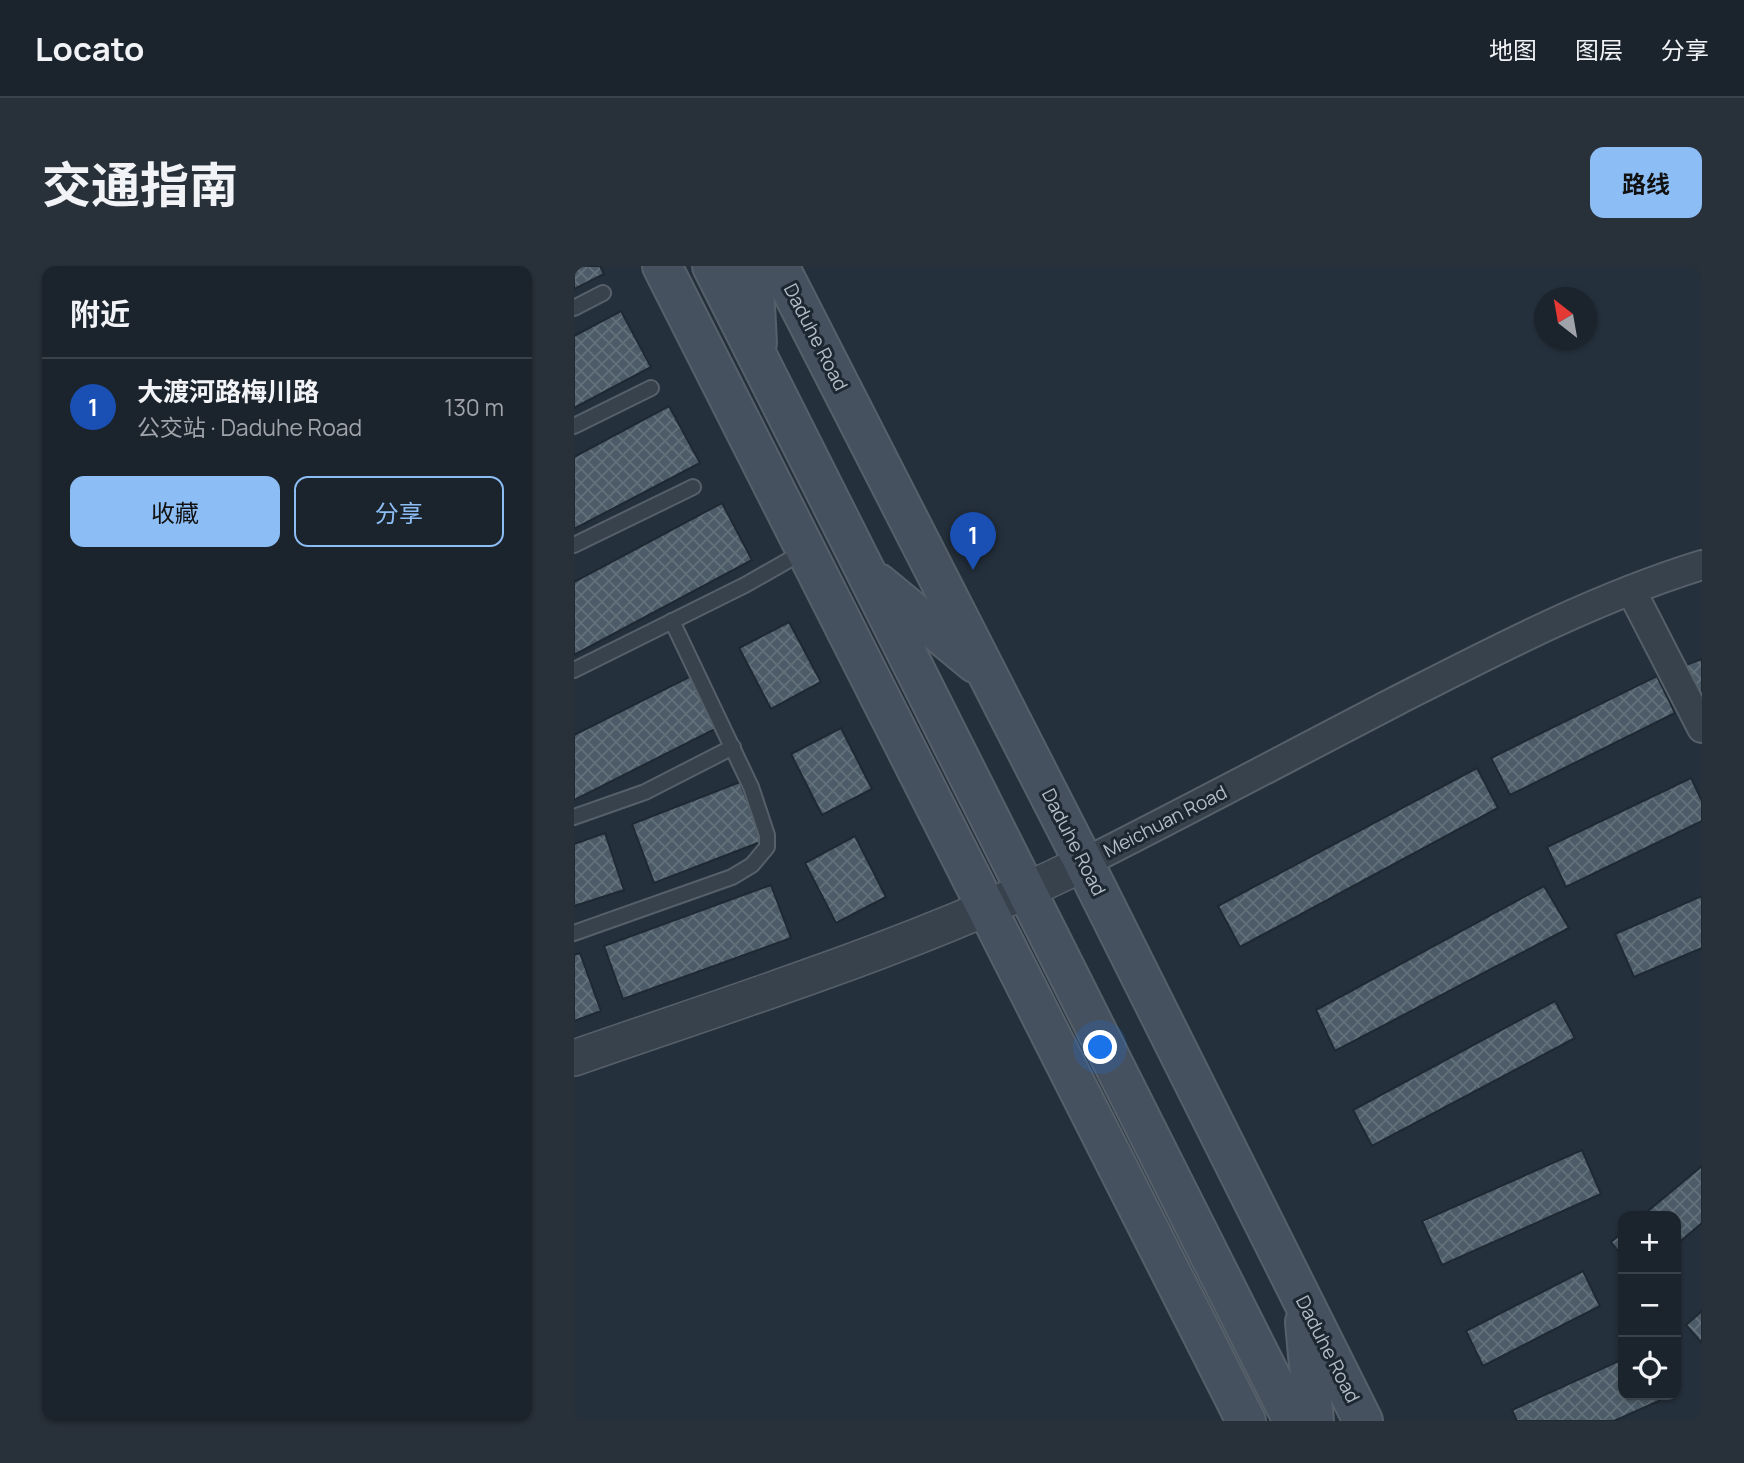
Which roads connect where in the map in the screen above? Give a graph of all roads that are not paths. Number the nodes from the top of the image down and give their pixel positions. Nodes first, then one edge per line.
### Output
1 (662, 266) edge
2 (712, 266) edge
3 (753, 266) edge
4 (779, 266) edge
5 (603, 293) dead end
6 (574, 308) edge
7 (757, 356) junction
8 (651, 388) dead end
9 (574, 426) edge
10 (693, 487) dead end
11 (574, 545) edge
12 (807, 550) junction
13 (1702, 565) edge
14 (867, 575) junction
15 (1631, 590) junction
16 (672, 621) junction
17 (574, 670) edge
18 (988, 673) junction
19 (1702, 728) edge
20 (733, 747) junction
21 (574, 817) edge
22 (1084, 863) junction
23 (1027, 891) junction
24 (987, 909) junction
25 (574, 933) edge
26 (574, 1058) edge
27 (1303, 1301) junction
28 (1245, 1421) edge
29 (1293, 1421) edge
30 (1314, 1421) edge
31 (1363, 1421) edge

1 - 12 main road
2 - 7 main road
3 - 7 main road
4 - 18 main road, Daduhe Road
5 - 6 lane
7 - 14 main road
8 - 9 lane
10 - 11 lane
12 - 16 lane
12 - 24 main road
13 - 15 street, Meichuan Road
14 - 18 main road
14 - 23 main road
15 - 19 street
15 - 22 street, Meichuan Road
16 - 17 lane
16 - 20 lane
18 - 22 main road, Daduhe Road
20 - 21 lane
20 - 25 lane
22 - 23 street, Meichuan Road
22 - 27 main road, Daduhe Road
23 - 24 street, Meichuan Road
23 - 29 main road
24 - 26 street, Meichuan Road
24 - 28 main road
27 - 30 main road
27 - 31 main road, Daduhe Road

